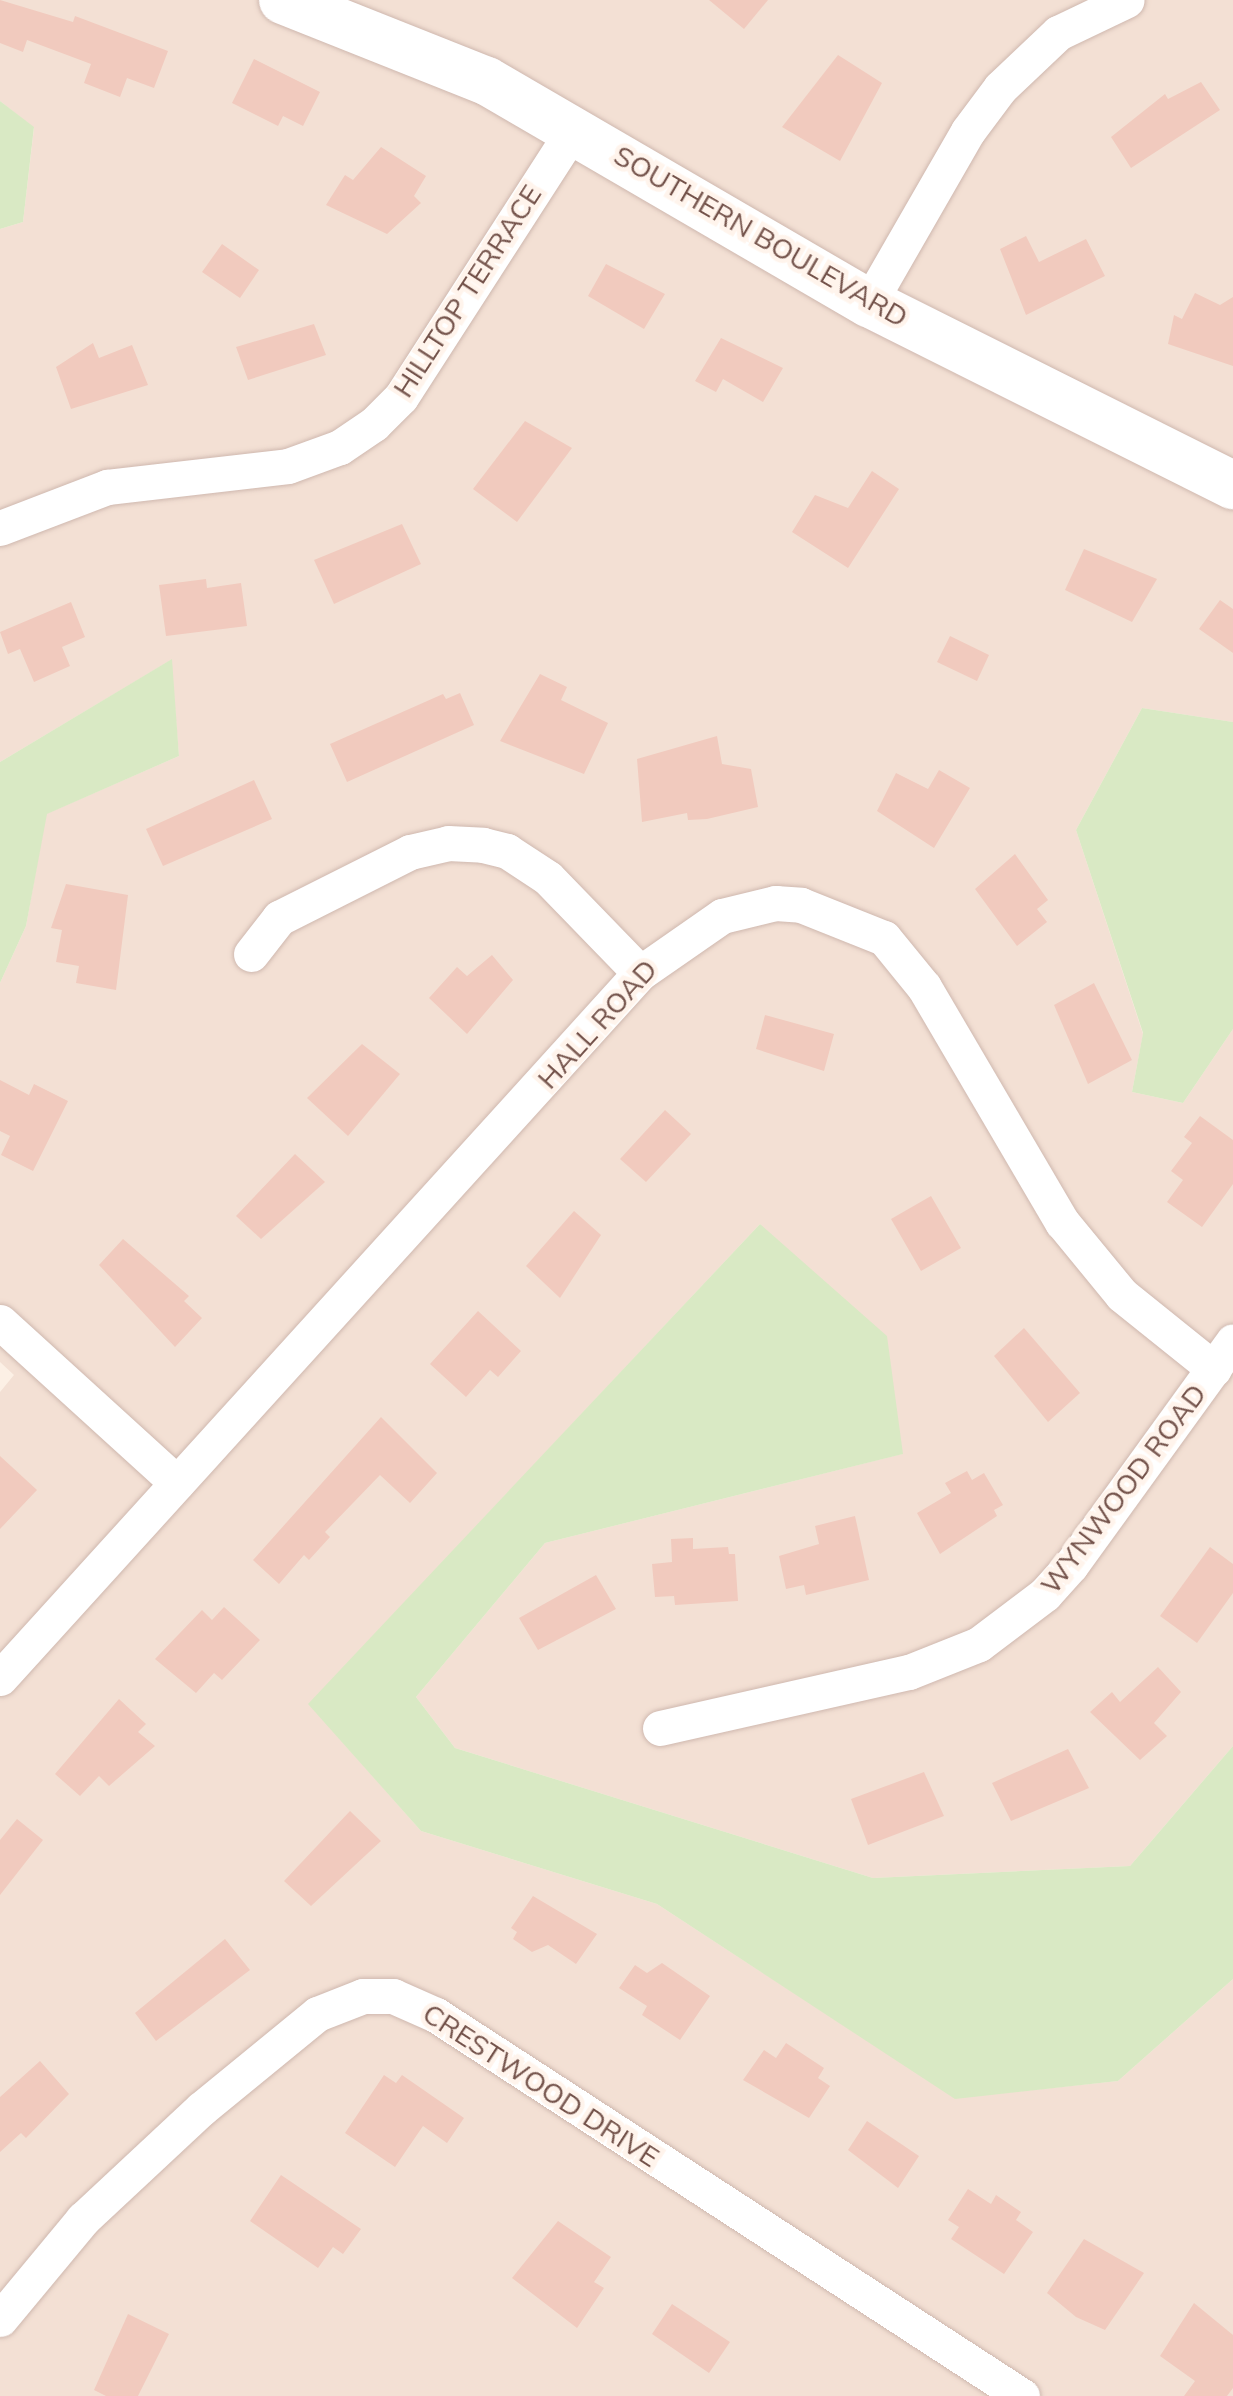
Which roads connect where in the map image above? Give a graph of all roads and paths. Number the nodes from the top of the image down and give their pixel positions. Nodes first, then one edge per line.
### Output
1 (283, 0) edge
2 (1127, 0) edge
3 (575, 127) junction
4 (869, 303) junction
5 (1233, 484) edge
6 (0, 528) edge
7 (251, 954) dead end
8 (640, 972) junction
9 (0, 1322) edge
10 (1223, 1355) edge
11 (177, 1483) junction
12 (0, 1678) edge
13 (660, 1728) dead end
14 (0, 2319) edge
15 (1022, 2396) edge

1 - 3 main road, SOUTHERN BOULEVARD
2 - 4 street
3 - 4 main road, SOUTHERN BOULEVARD
3 - 6 street, HILLTOP TERRACE
4 - 5 main road, SOUTHERN BOULEVARD
7 - 8 street
8 - 10 street, HALL ROAD
8 - 11 street, HALL ROAD
9 - 11 street
10 - 13 street, WYNWOOD ROAD
11 - 12 street, HALL ROAD
14 - 15 street, CRESTWOOD DRIVE

